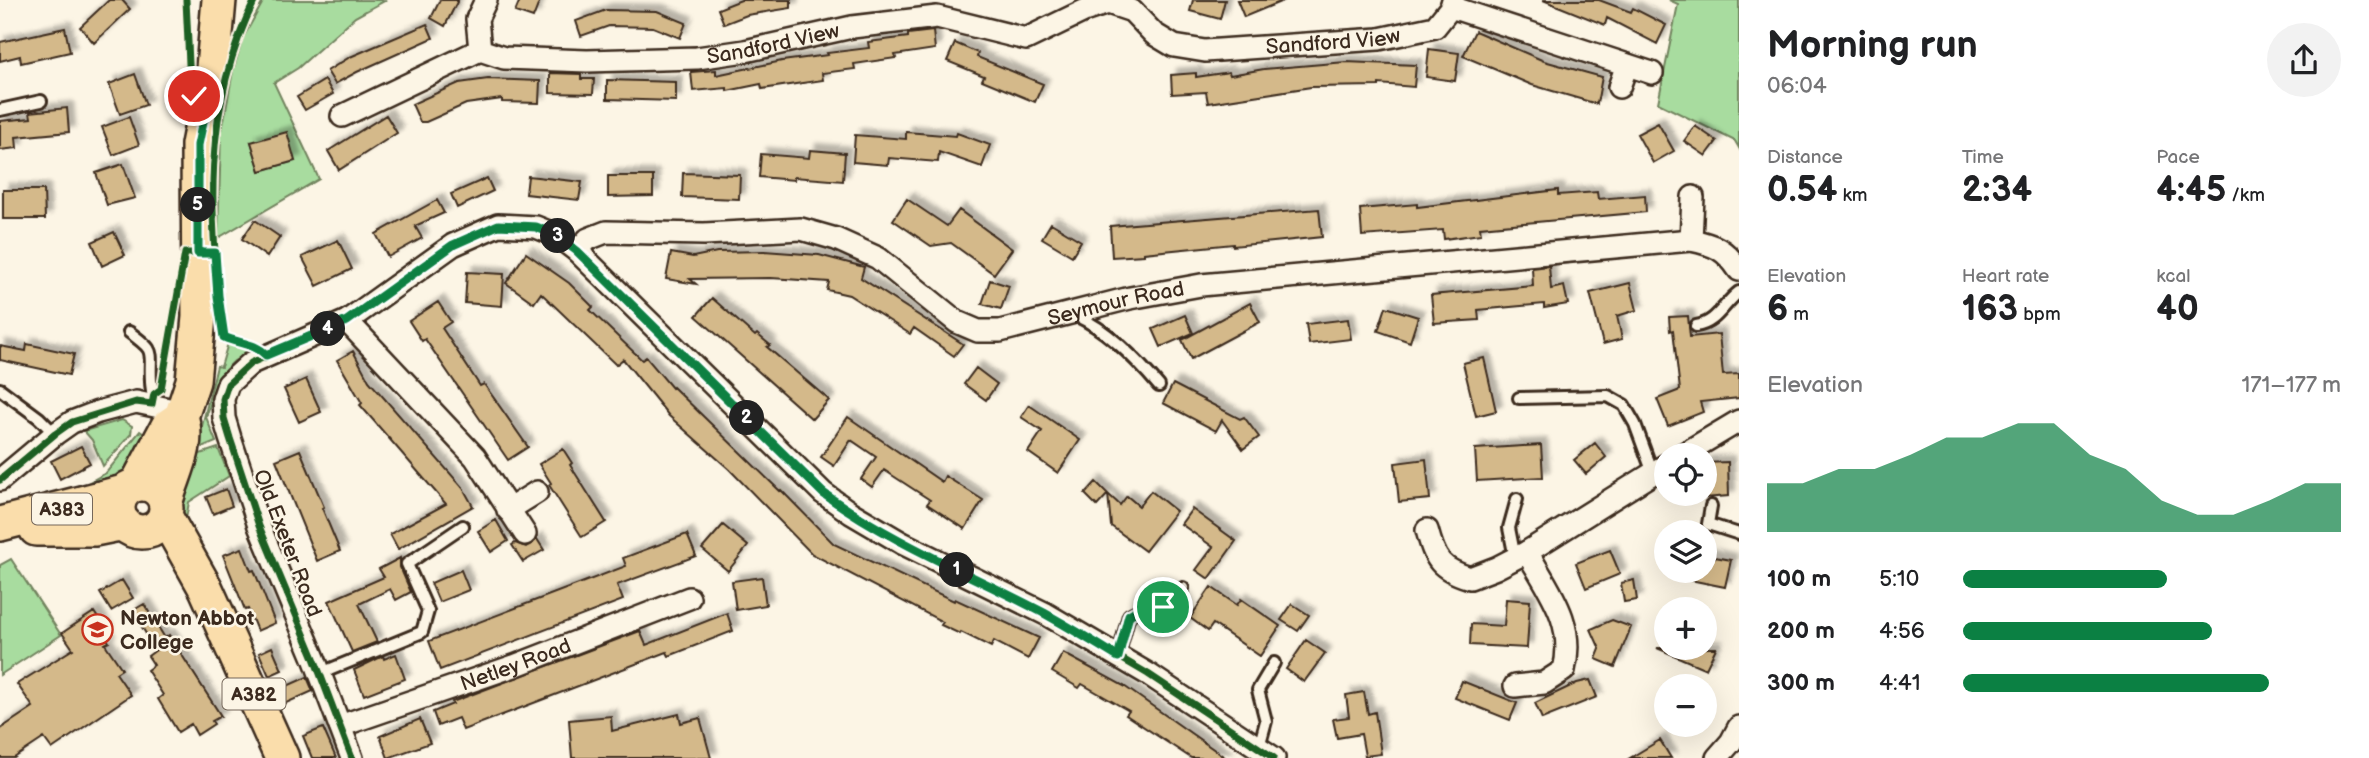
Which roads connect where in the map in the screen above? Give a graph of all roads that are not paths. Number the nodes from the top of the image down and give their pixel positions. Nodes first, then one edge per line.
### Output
1 (219, 0) edge
2 (240, 0) edge
3 (486, 0) edge
4 (1452, 3) edge
5 (480, 50) junction
6 (1627, 65) junction
7 (213, 68) junction
8 (1652, 73) dead end
9 (1619, 87) dead end
10 (41, 101) dead end
11 (0, 110) edge
12 (342, 116) dead end
13 (1693, 197) dead end
14 (1691, 240) junction
15 (577, 251) junction
16 (1739, 270) edge
17 (1739, 292) edge
18 (1069, 312) junction
19 (347, 321) junction
20 (1696, 326) dead end
21 (129, 332) dead end
22 (1159, 386) dead end
23 (0, 389) edge
24 (1518, 398) dead end
25 (172, 411) junction
26 (1739, 421) edge
27 (55, 434) junction
28 (1702, 443) edge
29 (1654, 458) edge
30 (1654, 473) edge
31 (0, 480) edge
32 (537, 492) dead end
33 (1517, 499) dead end
34 (1711, 506) dead end
35 (144, 508) junction
36 (508, 510) junction
37 (0, 525) edge
38 (463, 526) dead end
39 (1427, 530) dead end
40 (525, 534) dead end
41 (1739, 534) edge
42 (1521, 555) junction
43 (1183, 588) dead end
44 (689, 598) dead end
45 (1118, 657) junction
46 (1274, 663) dead end
47 (319, 674) junction
48 (1515, 685) dead end
49 (340, 726) junction
50 (1266, 753) edge
51 (282, 758) edge
52 (352, 758) edge

1 - 7 main road
2 - 7 main road
3 - 5 street
4 - 5 street, Sandford View
4 - 6 street
5 - 12 street
6 - 8 street
6 - 9 street
7 - 25 main road
10 - 11 lane
13 - 14 street
14 - 16 street, Seymour Road
14 - 18 street, Seymour Road
15 - 18 street, Seymour Road
15 - 19 street, Old Exeter Road
15 - 45 street, Old Exeter Road
17 - 20 lane
18 - 22 lane
19 - 36 street
19 - 47 street, Old Exeter Road
21 - 25 lane
23 - 27 lane
24 - 29 lane
25 - 27 street
25 - 35 main road
26 - 28 street
27 - 31 street
30 - 42 street
32 - 36 street
33 - 42 lane
34 - 41 lane
35 - 37 main road, A383
35 - 51 main road, A382
36 - 40 street
38 - 47 lane
39 - 42 street
42 - 48 street
43 - 45 lane
44 - 49 street, Netley Road
45 - 50 street, Old Exeter Road
46 - 50 lane
47 - 49 street, Old Exeter Road
49 - 52 street, Old Exeter Road

